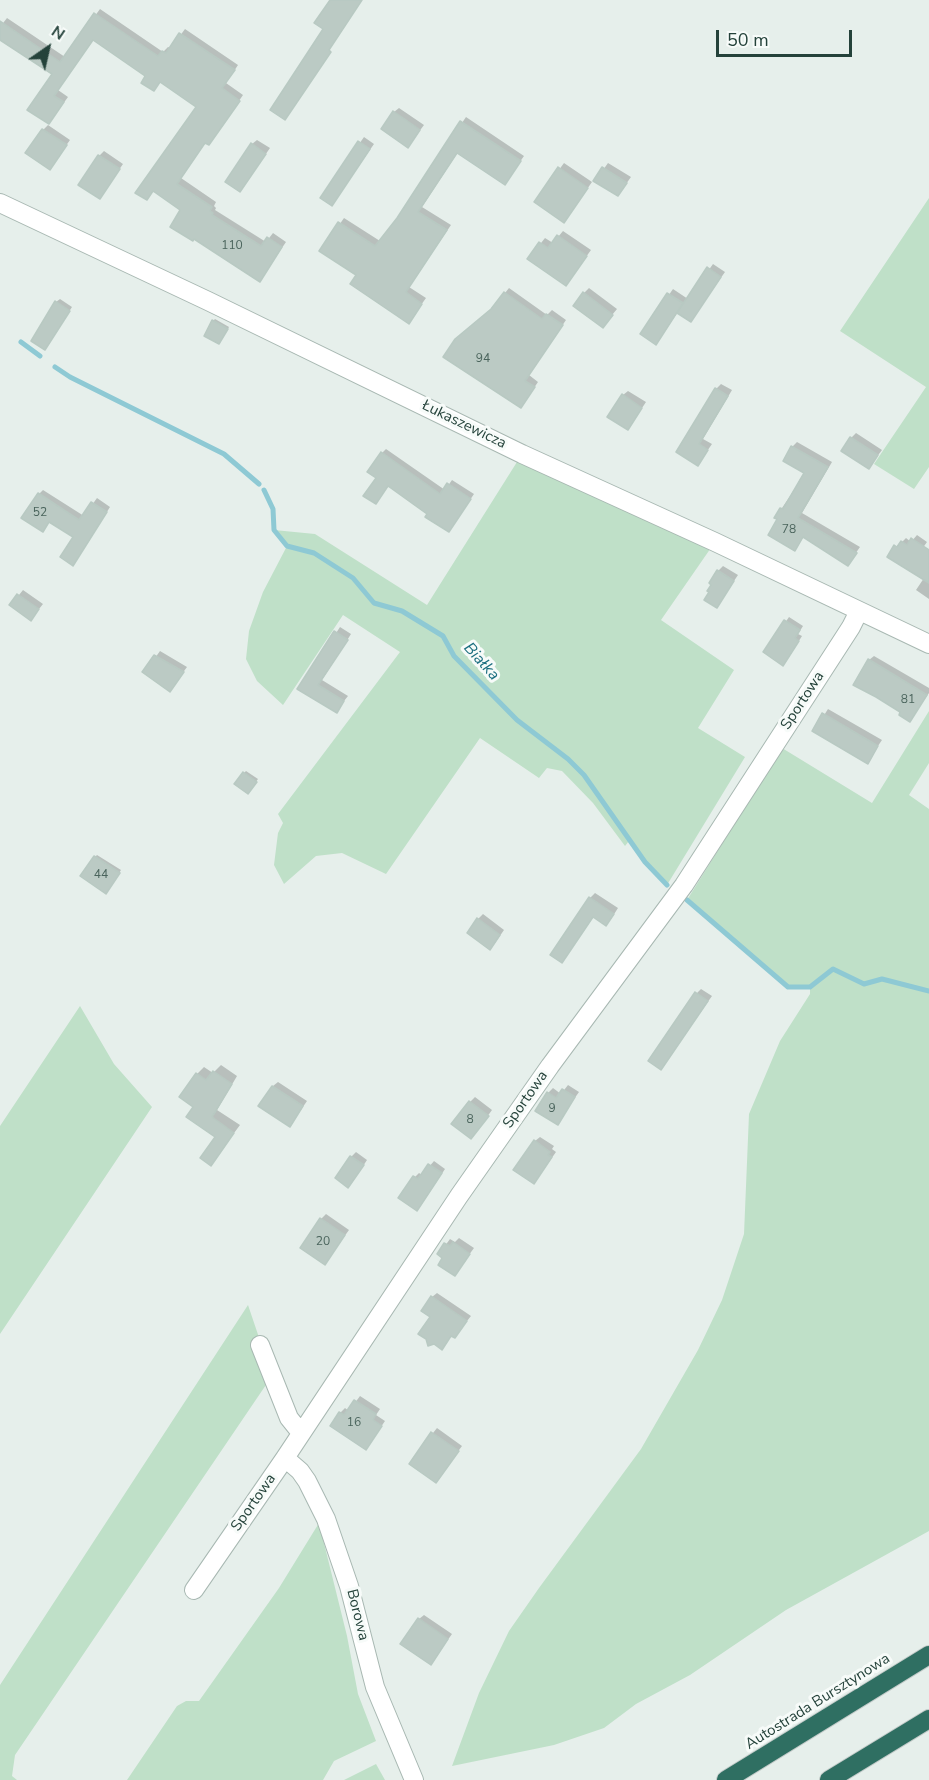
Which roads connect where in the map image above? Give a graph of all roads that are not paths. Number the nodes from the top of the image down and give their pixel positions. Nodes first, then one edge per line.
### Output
1 (0, 203) edge
2 (859, 611) junction
3 (929, 644) edge
4 (260, 1345) dead end
5 (301, 1433) junction
6 (285, 1458) junction
7 (194, 1590) dead end
8 (929, 1655) edge
9 (929, 1719) edge
10 (414, 1780) edge
11 (726, 1780) edge
12 (830, 1780) edge

1 - 2 street, Łukaszewicza
2 - 3 street, Łukaszewicza
2 - 5 street, Sportowa
4 - 5 street
5 - 6 street, Sportowa
6 - 7 street, Sportowa
6 - 10 street, Borowa
8 - 11 highway, Autostrada Bursztynowa
9 - 12 highway

